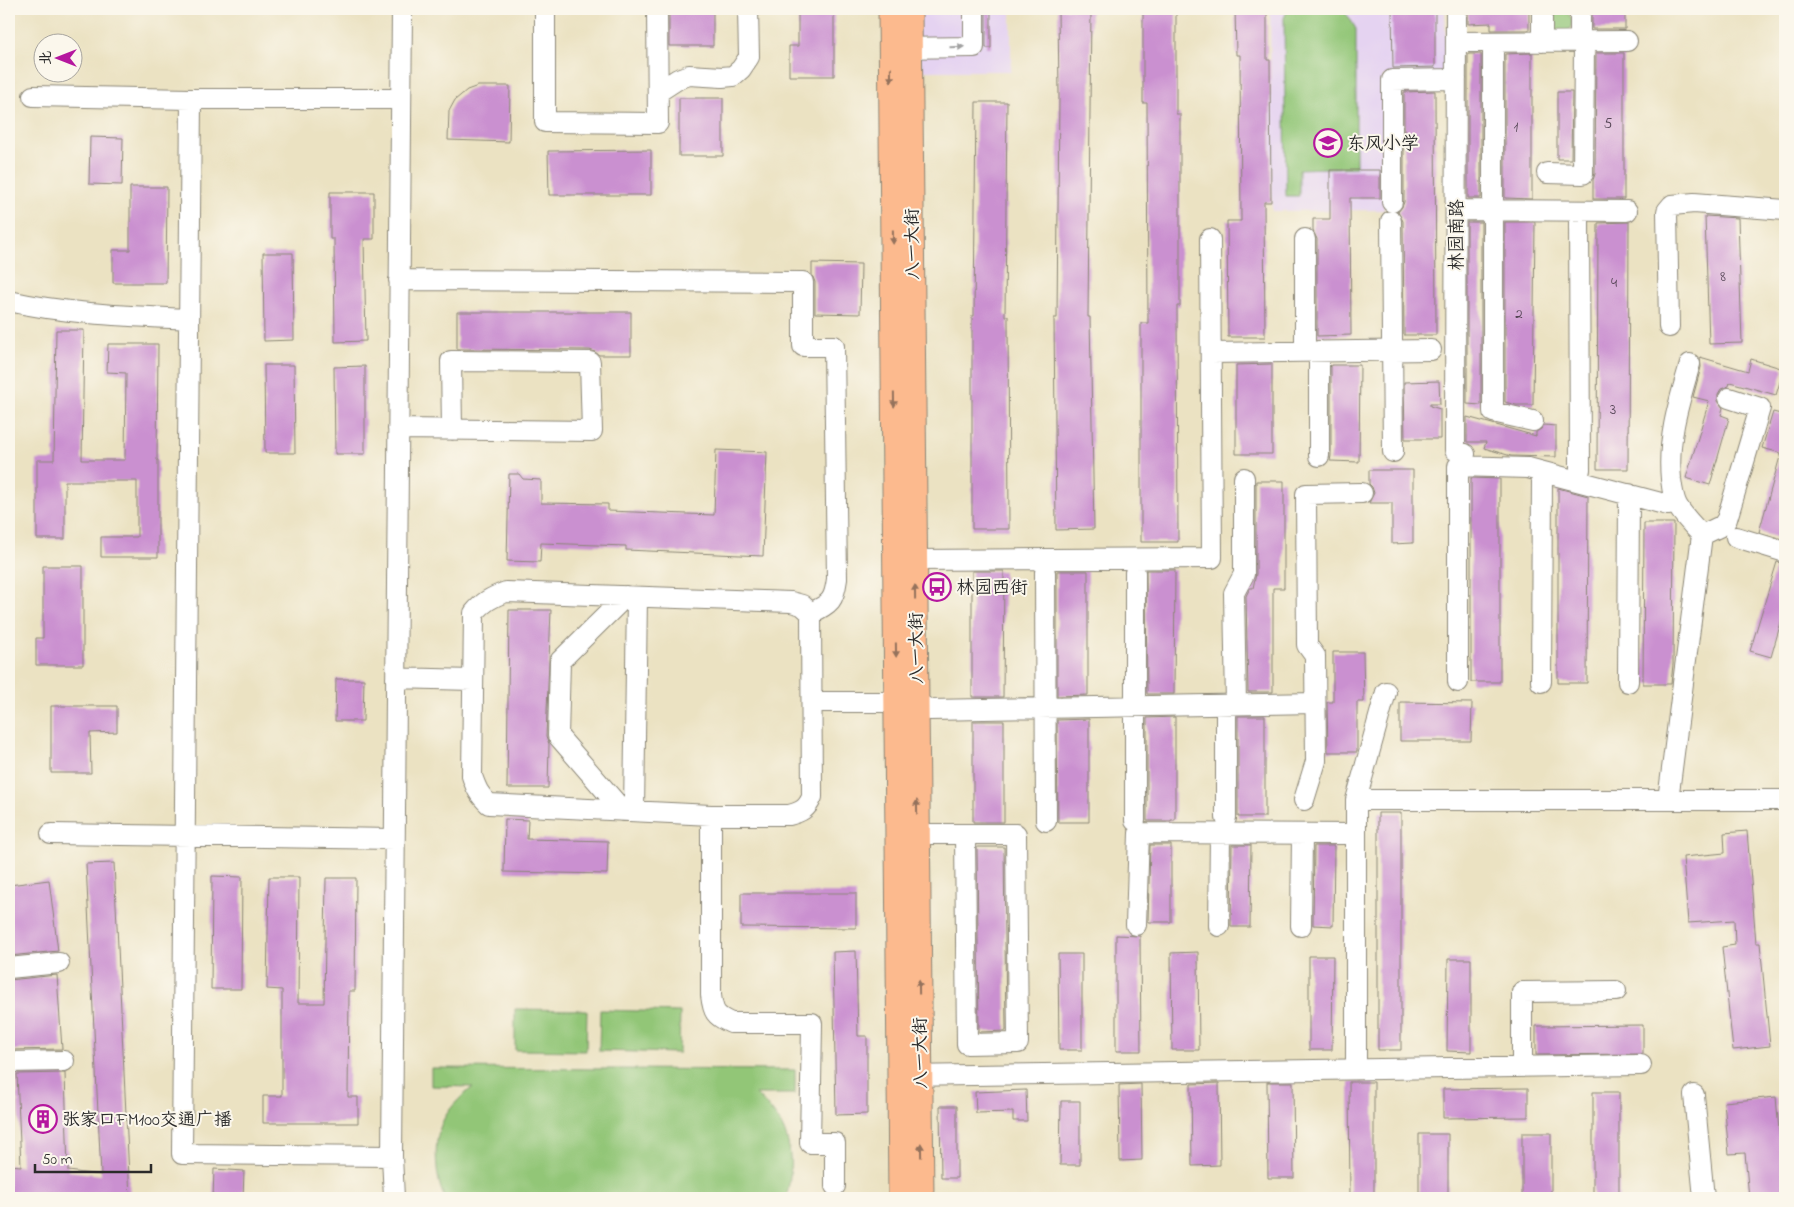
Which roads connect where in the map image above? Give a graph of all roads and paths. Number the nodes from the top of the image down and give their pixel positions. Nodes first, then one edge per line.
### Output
1 (402, 9) edge
2 (545, 9) edge
3 (657, 9) edge
4 (748, 9) edge
5 (891, 9) edge
6 (909, 9) edge
7 (974, 9) edge
8 (1456, 9) edge
9 (1542, 9) edge
10 (1580, 9) edge
11 (1627, 41) dead end
12 (1456, 42) junction
13 (1494, 42) junction
14 (1542, 42) junction
15 (1582, 42) junction
16 (900, 48) junction
17 (1456, 80) junction
18 (658, 92) junction
19 (33, 96) dead end
20 (191, 99) junction
21 (401, 99) junction
22 (1547, 173) dead end
23 (1493, 207) junction
24 (1456, 210) junction
25 (1785, 210) edge
26 (1579, 212) junction
27 (1626, 212) dead end
28 (1210, 239) dead end
29 (1305, 239) dead end
30 (399, 280) junction
31 (9, 301) edge
32 (189, 319) junction
33 (1669, 327) dead end
34 (1392, 350) junction
35 (1431, 350) dead end
36 (1312, 351) junction
37 (1211, 353) junction
38 (1690, 364) dead end
39 (1729, 398) dead end
40 (1533, 421) dead end
41 (398, 429) junction
42 (452, 430) junction
43 (1393, 452) dead end
44 (1465, 454) dead end
45 (1319, 456) dead end
46 (1580, 470) dead end
47 (1542, 472) junction
48 (1244, 478) dead end
49 (1362, 493) dead end
50 (1629, 494) junction
51 (1676, 503) junction
52 (1702, 535) junction
53 (1736, 537) dead end
54 (1130, 548) dead end
55 (1785, 552) edge
56 (915, 554) junction
57 (1045, 572) dead end
58 (1136, 572) dead end
59 (632, 597) junction
60 (811, 613) junction
61 (396, 678) junction
62 (472, 680) junction
63 (1458, 682) dead end
64 (1541, 682) dead end
65 (1628, 682) dead end
66 (1386, 692) dead end
67 (812, 702) junction
68 (906, 702) junction
69 (1315, 703) junction
70 (1231, 705) junction
71 (1135, 707) junction
72 (1046, 708) junction
73 (1304, 800) dead end
74 (1356, 800) junction
75 (1668, 800) junction
76 (1785, 800) edge
77 (629, 811) junction
78 (710, 815) junction
79 (1046, 821) dead end
80 (1135, 821) dead end
81 (1223, 826) junction
82 (51, 834) dead end
83 (918, 834) junction
84 (965, 834) junction
85 (1302, 834) junction
86 (1356, 834) junction
87 (184, 836) junction
88 (394, 839) junction
89 (1136, 925) dead end
90 (1219, 926) dead end
91 (1301, 926) dead end
92 (59, 963) dead end
93 (9, 968) edge
94 (1616, 991) dead end
95 (64, 1061) dead end
96 (9, 1062) edge
97 (1641, 1065) dead end
98 (1522, 1067) junction
99 (1356, 1070) junction
100 (910, 1076) junction
101 (1694, 1095) dead end
102 (392, 1156) junction
103 (835, 1186) dead end
104 (394, 1198) edge
105 (901, 1198) edge
106 (921, 1198) edge
107 (1704, 1198) edge

1 - 21 street
2 - 18 street
3 - 18 street
4 - 18 street
5 - 16 main road, 八一大街
6 - 16 main road, 八一大街
16 -> 7 street
8 - 12 street, 林园南路
9 - 14 street
10 - 15 street
11 - 15 street
12 - 13 street
12 - 17 street, 林园南路
13 - 14 street
13 - 23 street
14 - 15 street
15 - 22 street
16 - 56 main road, 八一大街
16 -> 68 main road, 八一大街
17 - 24 street, 林园南路
17 - 34 street
19 - 20 street
20 - 21 street
20 - 32 street
21 - 30 street
23 - 24 street
23 - 26 street
23 - 40 street
24 - 44 street, 林园南路
25 - 33 street
26 - 27 street
26 - 46 street
28 - 37 street
29 - 36 street
30 - 41 street
30 - 60 street
31 - 32 street
32 - 87 street
34 - 35 street
34 - 36 street
34 - 43 street
36 - 37 street
36 - 45 street
37 - 56 street
38 - 51 street
39 - 52 street
41 - 42 street
41 - 61 street
42 - 42 street
47 - 50 street
47 - 63 street
47 - 64 street
48 - 70 street
49 - 69 street
50 - 51 street
50 - 65 street
51 - 52 street
52 - 75 street
53 - 55 street
54 - 56 street
68 -> 56 main road, 八一大街
57 - 72 street
58 - 71 street
59 - 60 street
59 - 62 street
59 - 77 street
59 - 77 street
60 - 67 street
61 - 62 street
61 - 88 street
62 - 77 street
66 - 74 street
67 - 68 street
67 - 78 street
68 - 72 street
83 -> 68 main road, 八一大街
68 - 100 main road, 八一大街
69 - 70 street
69 - 73 street
70 - 71 street
70 - 81 street
71 - 72 street
71 - 80 street
72 - 79 street
74 - 75 street
74 - 86 street
75 - 76 street
77 - 78 street
78 - 103 street
81 - 85 street
81 - 89 street
81 - 90 street
82 - 87 street
83 - 84 street
100 -> 83 main road, 八一大街
84 - 84 street
85 - 86 street
85 - 91 street
86 - 99 street
87 - 88 street
87 - 102 street
88 - 102 street
92 - 93 street
94 - 98 street
95 - 96 street
97 - 98 street
98 - 99 street
99 - 100 street
100 - 105 main road, 八一大街
106 -> 100 main road, 八一大街
101 - 107 street
102 - 104 street

